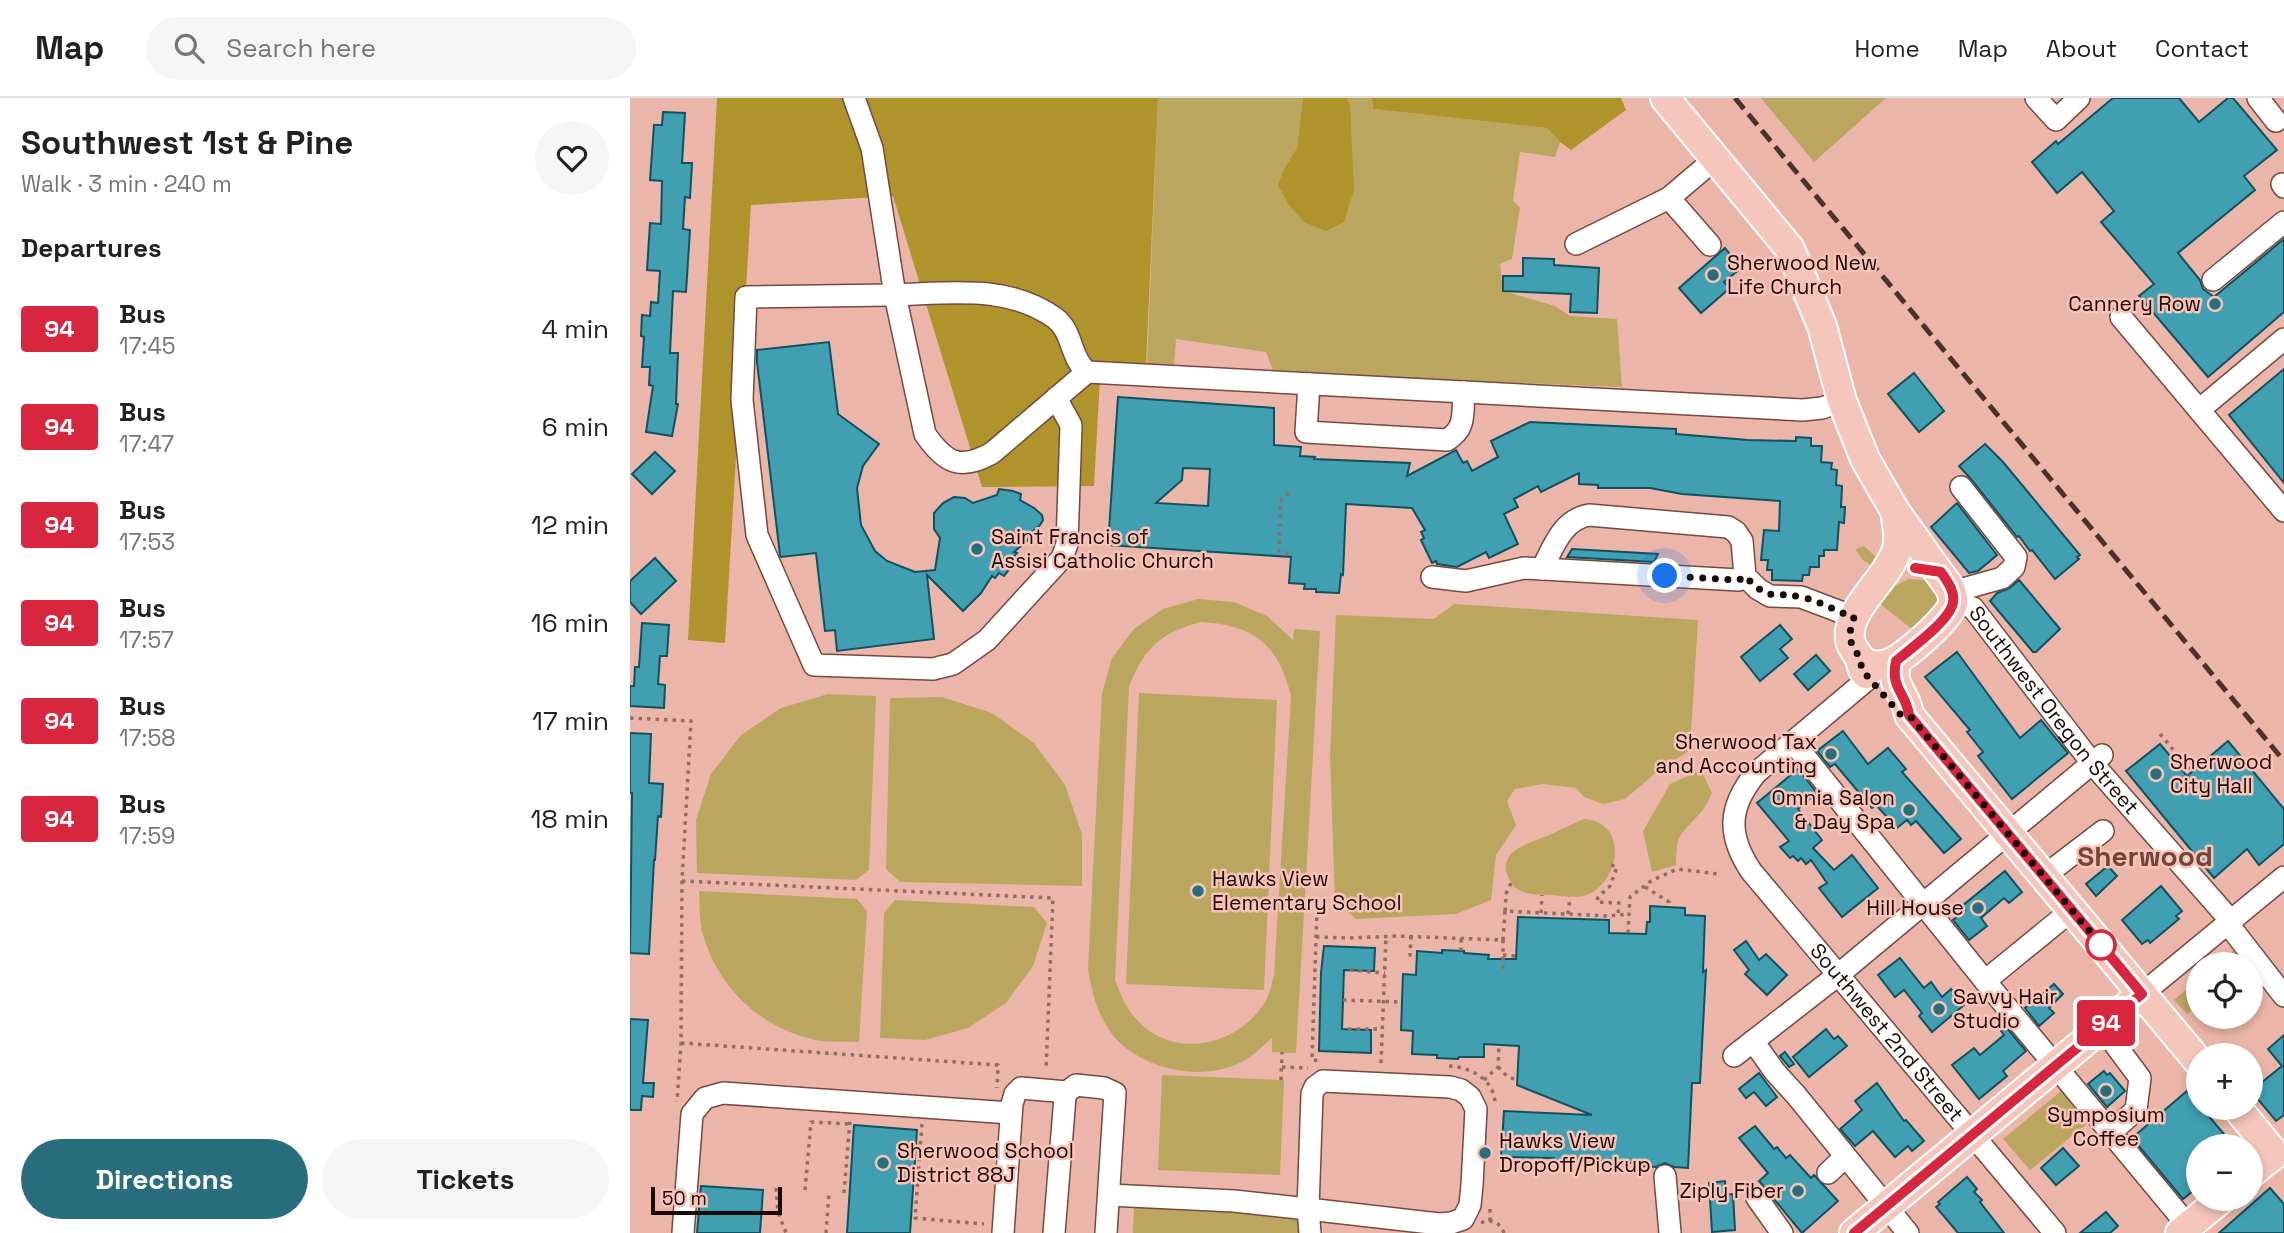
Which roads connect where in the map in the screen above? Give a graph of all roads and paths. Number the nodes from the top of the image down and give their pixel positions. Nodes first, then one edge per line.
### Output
1 (854, 98) edge
2 (1665, 98) edge
3 (2036, 98) edge
4 (2079, 98) edge
5 (2258, 98) edge
6 (2276, 121) dead end
7 (1715, 159) junction
8 (1669, 198) junction
9 (2284, 222) edge
10 (1576, 244) dead end
11 (1710, 245) dead end
12 (2213, 280) dead end
13 (895, 295) junction
14 (2121, 317) dead end
15 (2284, 339) edge
16 (1087, 372) junction
17 (1309, 384) junction
18 (1464, 391) junction
19 (1056, 398) junction
20 (1842, 401) junction
21 (2199, 411) junction
22 (1961, 487) dead end
23 (1289, 493) dead end
24 (1895, 511) junction
25 (2284, 511) edge
26 (1273, 534) dead end
27 (1279, 534) junction
28 (1291, 555) dead end
29 (1542, 569) junction
30 (1745, 576) junction
31 (1432, 577) dead end
32 (1881, 579) junction
33 (1949, 588) junction
34 (1854, 617) junction
35 (1896, 661) junction
36 (1864, 669) junction
37 (1909, 715) junction
38 (630, 718) edge
39 (2160, 734) dead end
40 (1793, 742) junction
41 (2097, 759) junction
42 (2192, 772) dead end
43 (2102, 831) dead end
44 (2009, 834) junction
45 (1611, 865) dead end
46 (1717, 874) dead end
47 (2044, 876) junction
48 (2284, 877) edge
49 (682, 881) junction
50 (1511, 883) dead end
51 (1645, 887) junction
52 (1542, 895) dead end
53 (1570, 897) dead end
54 (1923, 905) junction
55 (1669, 906) dead end
56 (2072, 910) junction
57 (1505, 911) junction
58 (1541, 913) junction
59 (1568, 914) junction
60 (1628, 914) junction
61 (1618, 915) junction
62 (2230, 922) junction
63 (1628, 933) dead end
64 (1386, 936) junction
65 (1411, 936) junction
66 (1316, 937) dead end
67 (1461, 939) junction
68 (1503, 940) junction
69 (1461, 951) dead end
70 (1416, 956) dead end
71 (1503, 956) junction
72 (1516, 956) dead end
73 (1503, 969) dead end
74 (1350, 970) dead end
75 (1385, 973) junction
76 (1838, 975) junction
77 (1985, 981) junction
78 (2142, 994) junction
79 (2284, 996) edge
80 (1343, 1000) dead end
81 (1384, 1001) junction
82 (1401, 1002) dead end
83 (2102, 1027) junction
84 (1348, 1029) dead end
85 (1382, 1029) junction
86 (1753, 1041) junction
87 (681, 1043) junction
88 (1499, 1045) dead end
89 (2186, 1047) edge
90 (1282, 1052) dead end
91 (1734, 1055) dead end
92 (1318, 1060) dead end
93 (1381, 1063) dead end
94 (998, 1065) dead end
95 (2056, 1065) junction
96 (1498, 1067) junction
97 (1282, 1068) junction
98 (1046, 1069) dead end
99 (1281, 1080) dead end
100 (1483, 1080) dead end
101 (1516, 1080) dead end
102 (1067, 1092) junction
103 (677, 1111) dead end
104 (1011, 1113) junction
105 (850, 1116) dead end
106 (2247, 1120) edge
107 (922, 1122) dead end
108 (850, 1124) junction
109 (2111, 1132) junction
110 (1973, 1135) junction
111 (2281, 1155) edge
112 (1845, 1157) junction
113 (2263, 1166) edge
114 (1828, 1173) dead end
115 (1665, 1176) dead end
116 (776, 1188) dead end
117 (806, 1190) dead end
118 (829, 1192) dead end
119 (844, 1193) dead end
120 (1109, 1195) junction
121 (1757, 1198) dead end
122 (1886, 1207) junction
123 (1308, 1209) junction
124 (2209, 1211) edge
125 (1477, 1227) dead end
126 (995, 1228) edge
127 (2188, 1231) edge
128 (683, 1233) edge
129 (786, 1233) edge
130 (826, 1233) edge
131 (1054, 1233) edge
132 (1106, 1233) edge
133 (1310, 1233) edge
134 (1504, 1233) edge
135 (1671, 1233) edge
136 (1782, 1233) edge
137 (1854, 1233) edge
138 (1908, 1233) edge
139 (2054, 1233) edge

1 - 13 street
2 - 7 main road, Southwest Oregon Street
3 - 4 street
5 - 6 street
7 - 8 street
7 - 20 main road, Southwest Oregon Street
8 - 10 street
8 - 11 street
9 - 12 street
13 - 16 street
13 - 19 street
13 - 19 street
14 - 21 street
15 - 21 street
16 - 17 street
16 - 19 street
17 - 18 street
17 - 18 street
18 - 20 street
20 - 24 main road, Southwest Oregon Street
21 - 25 street
22 - 33 street
23 - 27 path
24 - 32 main road
24 - 33 main road, Southwest Oregon Street
26 - 27 path
27 - 28 path
29 - 30 street
29 - 30 street
29 - 31 street
30 - 34 street
32 - 33 main road
32 - 34 main road
33 - 35 main road
33 - 41 street, Southwest Oregon Street
34 - 36 main road
35 - 36 main road
35 - 37 main road
36 - 37 main road
36 - 40 street
37 - 44 main road
38 - 49 path
39 - 42 path
40 - 54 street
40 - 76 street, Southwest 2nd Street
41 - 44 street
41 - 62 street, Southwest Oregon Street
43 - 47 street
44 - 47 main road
44 - 54 street
45 - 61 path
46 - 51 path
47 - 56 main road
48 - 62 street
49 - 87 path
49 - 98 path
50 - 57 path
51 - 55 path
51 - 60 path
52 - 58 path
53 - 59 path
54 - 76 street
54 - 77 street
56 - 77 street
56 - 78 main road
57 - 58 path
57 - 68 path
58 - 59 path
59 - 61 path
60 - 61 path
60 - 63 path
62 - 78 street
62 - 79 street, Southwest Oregon Street
64 - 65 path
64 - 66 path
64 - 75 path
65 - 67 path
65 - 70 path
67 - 68 path
67 - 69 path
68 - 71 path
71 - 72 path
71 - 73 path
74 - 75 path
75 - 81 path
76 - 86 street
76 - 110 street, Southwest 2nd Street
77 - 95 street
78 - 83 main road
78 - 89 main road
80 - 81 path
81 - 82 path
81 - 85 path
83 - 95 main road
83 - 109 street
84 - 85 path
85 - 93 path
86 - 91 street
86 - 112 street
87 - 94 path
87 - 103 path
88 - 96 path
90 - 97 path
92 - 97 path
95 - 109 street
95 - 110 main road
96 - 100 path
96 - 101 path
97 - 99 path
102 - 104 street
102 - 120 street
102 - 131 street
104 - 126 street
104 - 128 street
105 - 108 path
106 - 111 main road
107 - 126 path
108 - 117 path
108 - 119 path
109 - 127 street
110 - 122 main road
110 - 139 street, Southwest 2nd Street
111 - 113 main road
112 - 114 street
112 - 122 street
115 - 135 street
116 - 129 path
118 - 130 path
120 - 123 street
120 - 132 street
121 - 136 street
122 - 137 main road
122 - 138 street
123 - 123 street
123 - 133 street
124 - 127 main road
125 - 134 path

